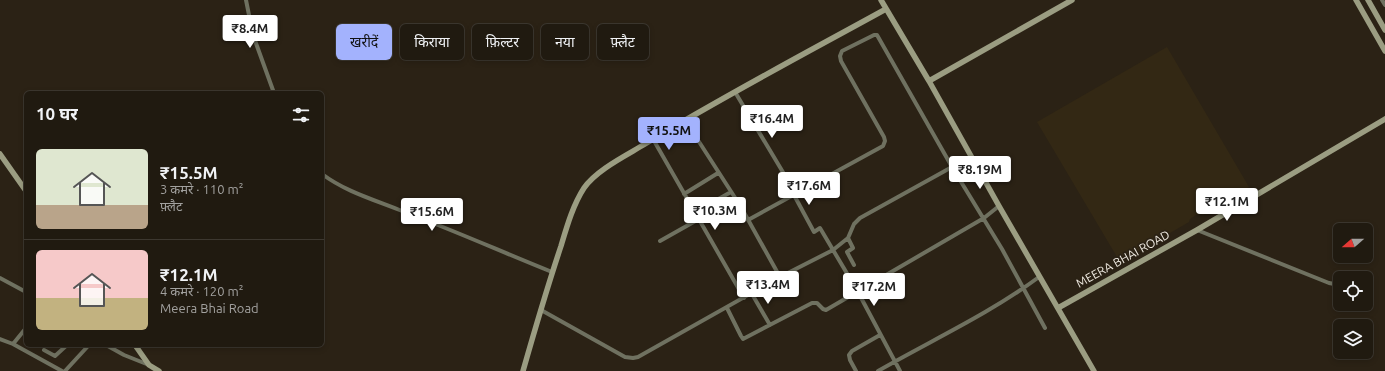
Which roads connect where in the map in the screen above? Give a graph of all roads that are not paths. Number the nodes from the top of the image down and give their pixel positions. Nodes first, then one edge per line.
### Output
1 (246, 0) edge
2 (881, 0) edge
3 (1072, 0) edge
4 (1356, 0) edge
5 (1368, 0) edge
6 (1382, 0) edge
7 (1385, 5) edge
8 (886, 9) junction
9 (1385, 30) edge
10 (1385, 51) edge
11 (929, 81) junction
12 (273, 91) edge
13 (735, 92) junction
14 (1385, 118) edge
15 (685, 120) junction
16 (653, 139) junction
17 (0, 154) edge
18 (952, 167) junction
19 (718, 173) junction
20 (324, 175) edge
21 (24, 188) edge
22 (731, 192) junction
23 (684, 194) junction
24 (795, 194) junction
25 (999, 206) junction
26 (695, 212) junction
27 (699, 218) junction
28 (984, 218) junction
29 (748, 220) junction
30 (1197, 230) junction
31 (848, 238) junction
32 (660, 241) dead end
33 (833, 250) junction
34 (854, 265) dead end
35 (552, 272) junction
36 (1040, 277) junction
37 (0, 278) edge
38 (780, 278) junction
39 (1333, 284) edge
40 (1024, 288) junction
41 (24, 291) edge
42 (858, 292) junction
43 (752, 294) junction
44 (744, 298) junction
45 (727, 308) junction
46 (1058, 308) junction
47 (541, 310) junction
48 (770, 325) junction
49 (1045, 328) dead end
50 (24, 330) edge
51 (880, 335) junction
52 (0, 339) edge
53 (13, 344) junction
54 (65, 347) edge
55 (87, 347) edge
56 (109, 347) edge
57 (136, 347) edge
58 (44, 350) dead end
59 (895, 361) junction
60 (149, 365) junction
61 (63, 371) edge
62 (157, 371) edge
63 (523, 371) edge
64 (856, 371) edge
65 (878, 371) edge
66 (900, 371) edge
67 (1094, 371) edge

1 - 12 street
2 - 8 street
3 - 11 street
4 - 10 street
5 - 9 street
6 - 7 street
8 - 11 street
8 - 13 street
11 - 25 street
13 - 15 street
13 - 24 street
14 - 30 street, MEERA BHAI ROAD
15 - 16 street
15 - 19 street
16 - 23 street
16 - 35 street
17 - 21 street
18 - 24 street
18 - 28 street
18 - 31 street
19 - 22 street
19 - 23 street
20 - 35 street
22 - 26 street
22 - 29 street
23 - 26 street
24 - 29 street
24 - 33 street
25 - 28 street
25 - 36 street
26 - 27 street
27 - 32 street
27 - 44 street
28 - 40 street
28 - 42 street
29 - 38 street
30 - 39 street
30 - 46 street, MEERA BHAI ROAD
31 - 33 street
31 - 34 street
33 - 38 street
33 - 42 street
35 - 47 street
36 - 40 street
36 - 46 street
37 - 41 street
38 - 43 street
40 - 49 street
40 - 59 street
42 - 48 street
42 - 51 street
43 - 44 street
43 - 48 street
44 - 45 street
45 - 47 street
45 - 48 street
46 - 67 street
47 - 63 street
50 - 53 street
51 - 59 street
51 - 64 street
52 - 53 street
53 - 61 street
54 - 58 street
55 - 61 street
56 - 60 street
57 - 60 street
59 - 65 street
59 - 66 street
60 - 62 street

